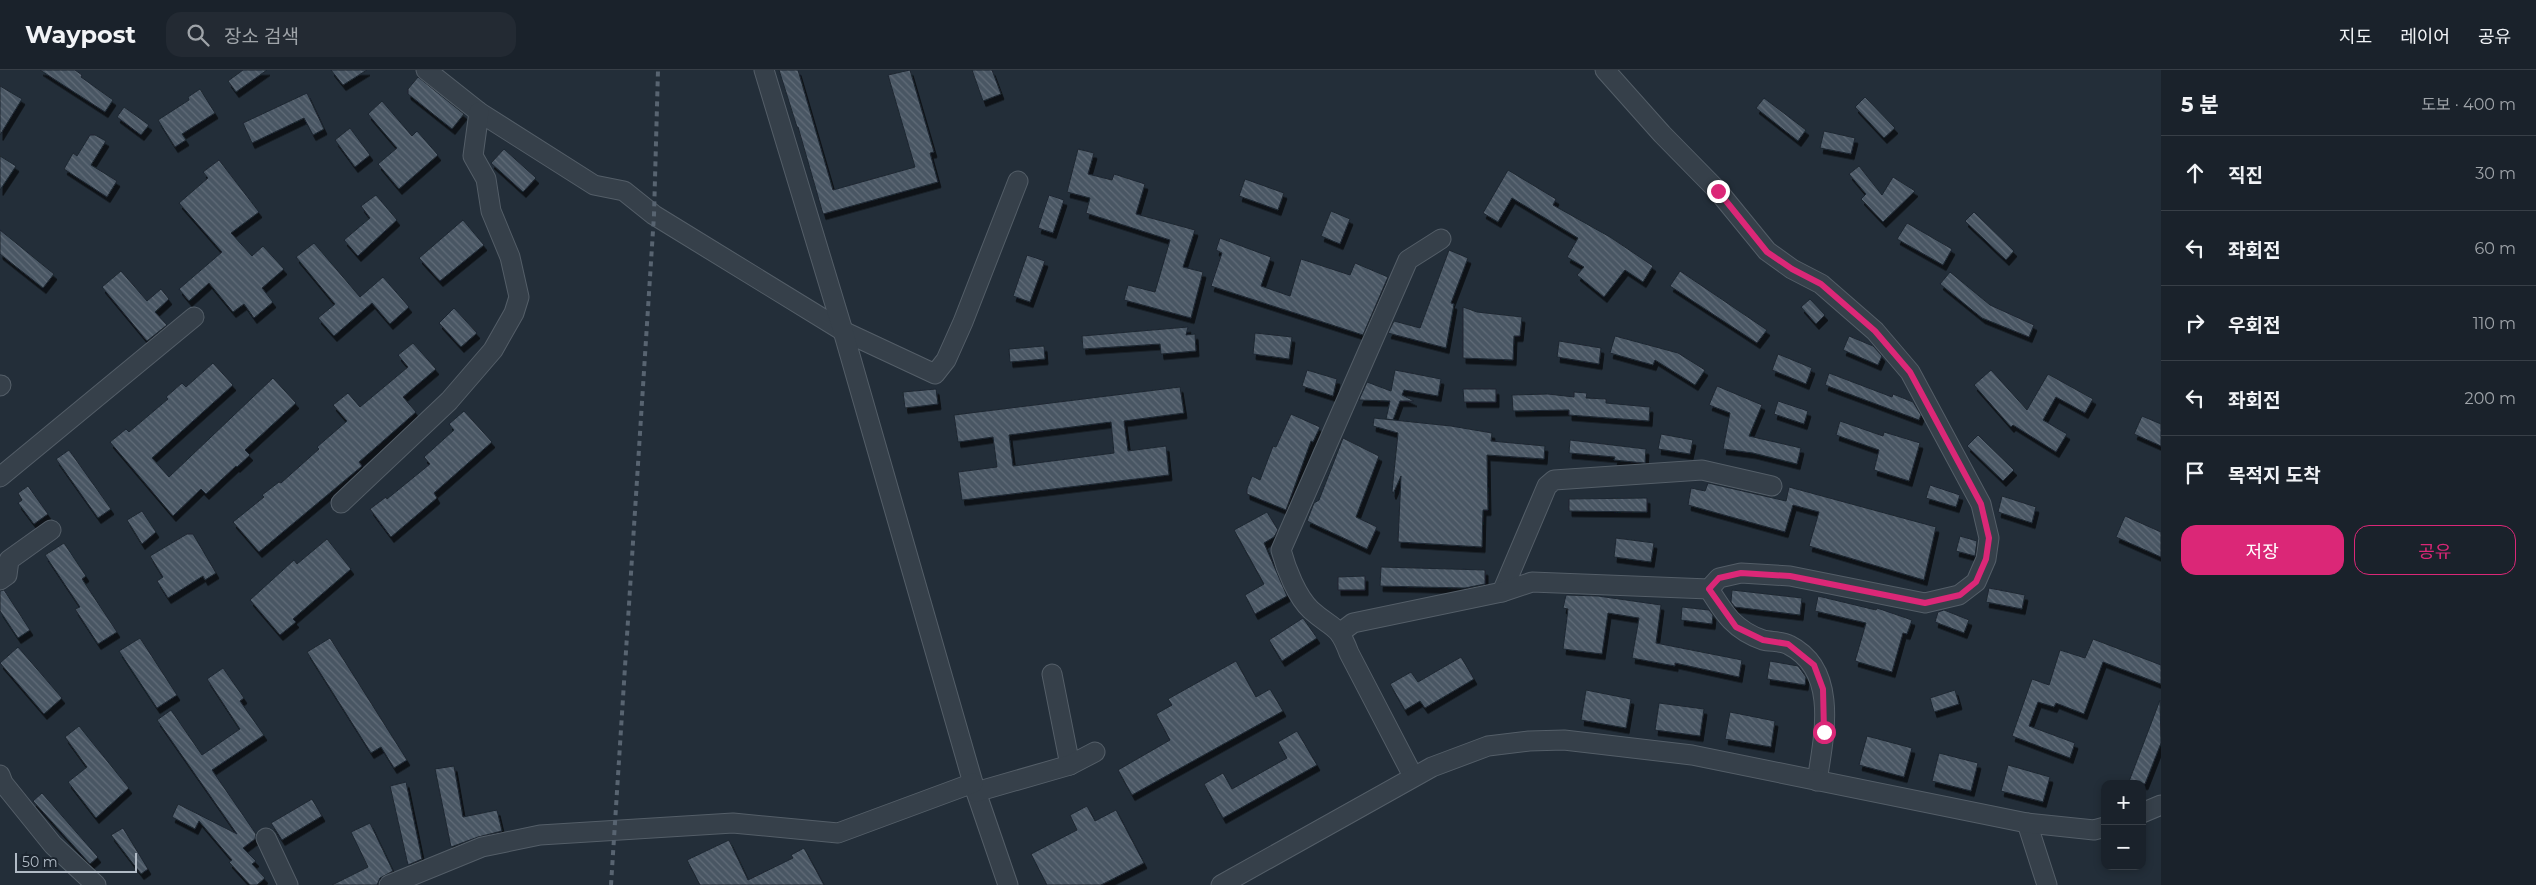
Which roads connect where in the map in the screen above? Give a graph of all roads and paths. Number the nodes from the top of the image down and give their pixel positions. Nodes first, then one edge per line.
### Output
1 (426, 70) edge
2 (764, 70) edge
3 (1605, 70) edge
4 (479, 112) junction
5 (1018, 181) dead end
6 (1441, 239) dead end
7 (194, 317) dead end
8 (843, 331) junction
9 (0, 477) edge
10 (1772, 486) dead end
11 (341, 503) dead end
12 (51, 530) dead end
13 (0, 580) edge
14 (1709, 589) junction
15 (1502, 592) junction
16 (1341, 632) junction
17 (1052, 674) dead end
18 (1096, 752) dead end
19 (1070, 765) junction
20 (0, 775) edge
21 (1413, 776) junction
22 (1817, 780) junction
23 (974, 788) junction
24 (2161, 805) edge
25 (2146, 812) edge
26 (2028, 823) junction
27 (2101, 827) edge
28 (266, 838) dead end
29 (96, 885) edge
30 (288, 885) edge
31 (388, 885) edge
32 (1008, 885) edge
33 (1221, 885) edge
34 (2047, 885) edge

1 - 4 street
2 - 8 street
3 - 14 street
4 - 8 street
4 - 11 street
5 - 8 street
6 - 16 street
7 - 9 street
8 - 23 street
10 - 15 street
12 - 13 street
14 - 15 street
14 - 22 street
15 - 16 street
16 - 21 street
17 - 19 street
18 - 19 street
19 - 23 street
20 - 29 street
21 - 22 street
21 - 33 street
22 - 26 street
23 - 31 street
23 - 32 street
24 - 25 street
26 - 27 street
26 - 34 street
28 - 30 street

